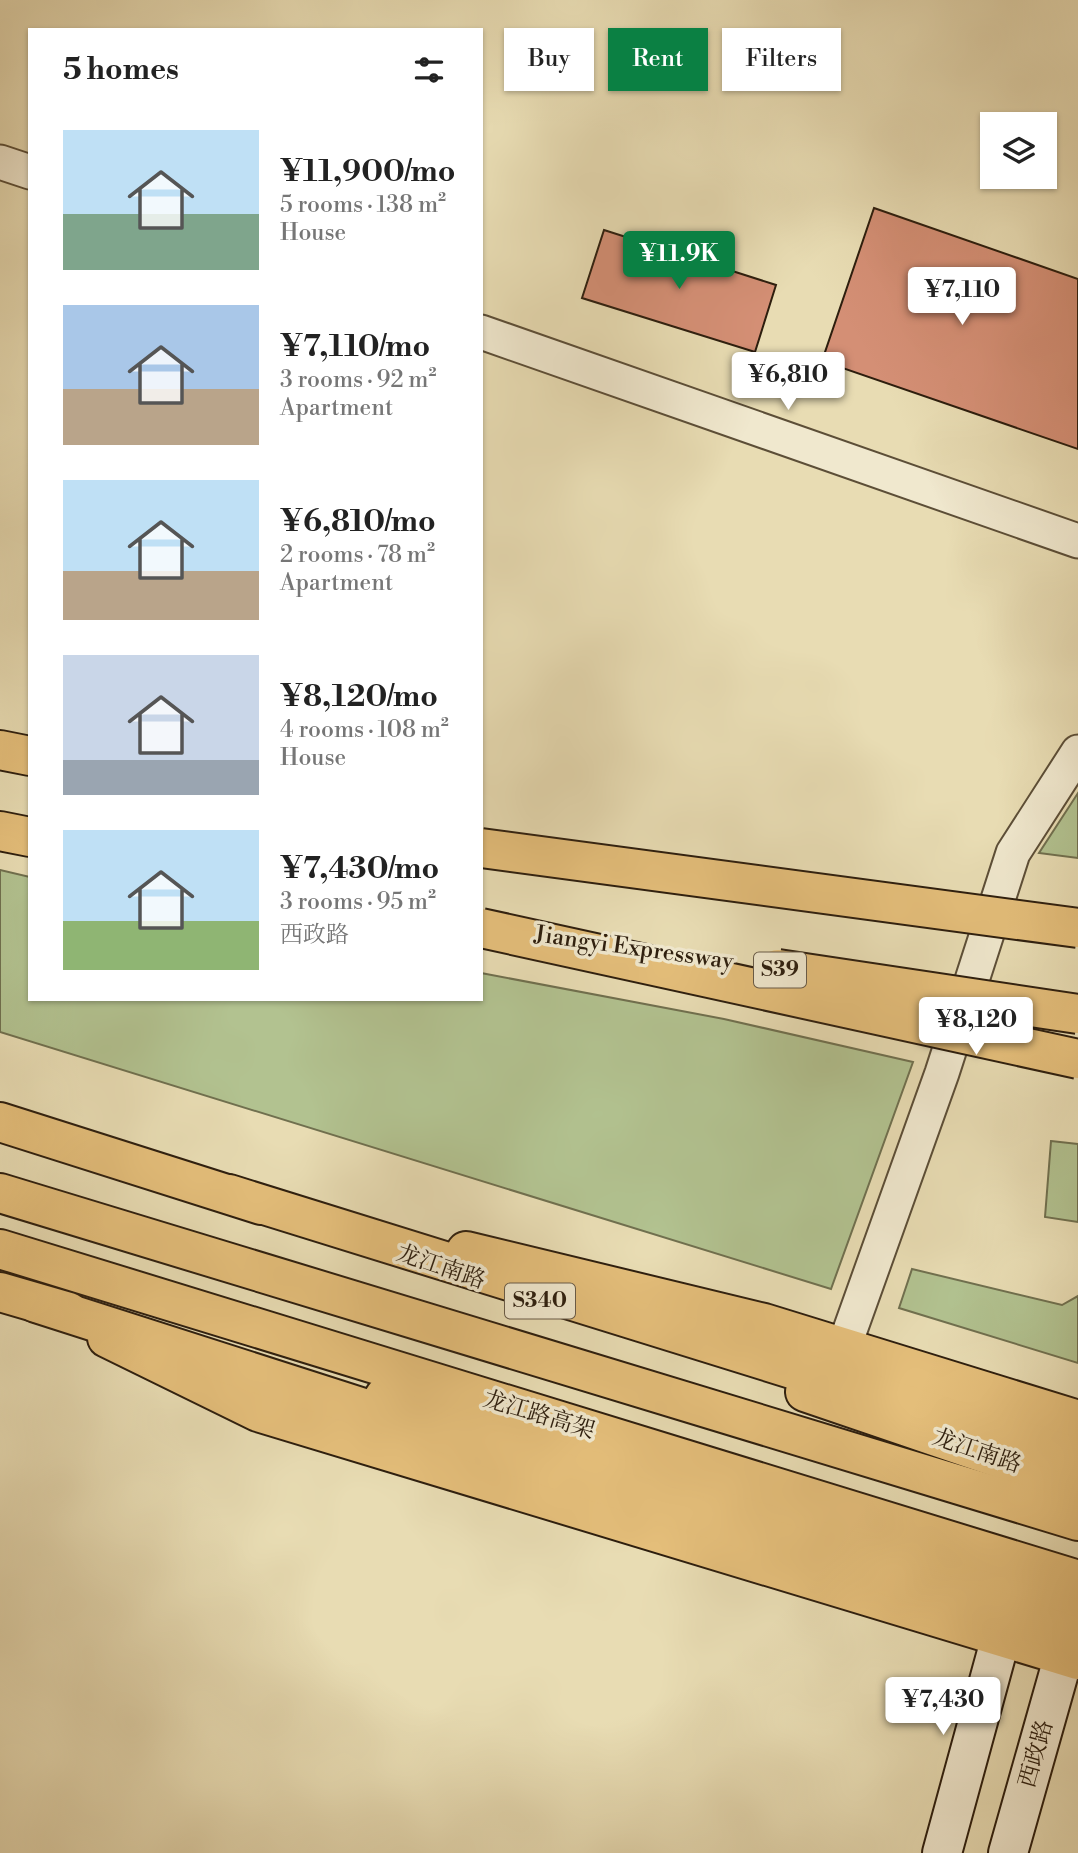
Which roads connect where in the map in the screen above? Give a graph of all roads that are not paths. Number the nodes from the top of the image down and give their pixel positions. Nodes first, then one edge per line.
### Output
1 (0, 162) edge
2 (28, 171) edge
3 (483, 333) edge
4 (1078, 541) edge
5 (0, 750) edge
6 (1078, 752) edge
7 (28, 757) edge
8 (0, 831) edge
9 (28, 837) edge
10 (483, 848) edge
11 (483, 927) edge
12 (483, 927) edge
13 (1078, 928) edge
14 (1078, 1014) edge
15 (1078, 1059) edge
16 (0, 1122) edge
17 (0, 1193) edge
18 (229, 1194) junction
19 (0, 1249) edge
20 (0, 1292) edge
21 (36, 1303) junction
22 (844, 1347) junction
23 (1078, 1420) edge
24 (1066, 1455) edge
25 (1078, 1485) edge
26 (1078, 1521) edge
27 (1078, 1580) edge
28 (1078, 1604) edge
29 (1001, 1637) junction
30 (1073, 1651) edge
31 (942, 1853) edge
32 (1008, 1853) edge

1 - 2 street
3 - 4 street
5 - 7 main road
6 - 22 street
8 - 9 main road
10 - 13 main road, bridge
11 - 14 main road, Jiangyi Expressway / S39, bridge
12 - 15 main road, bridge
16 - 18 main road, 龙江南路 / S340
17 - 26 main road
18 - 22 main road
18 - 24 main road
18 - 25 main road, 龙江南路 / S340
19 - 27 main road, 龙江路高架
20 - 21 main road
21 - 28 main road
21 - 29 main road
21 - 30 main road
22 - 23 main road
29 - 30 main road
29 - 31 street
30 - 32 street, 西政路

